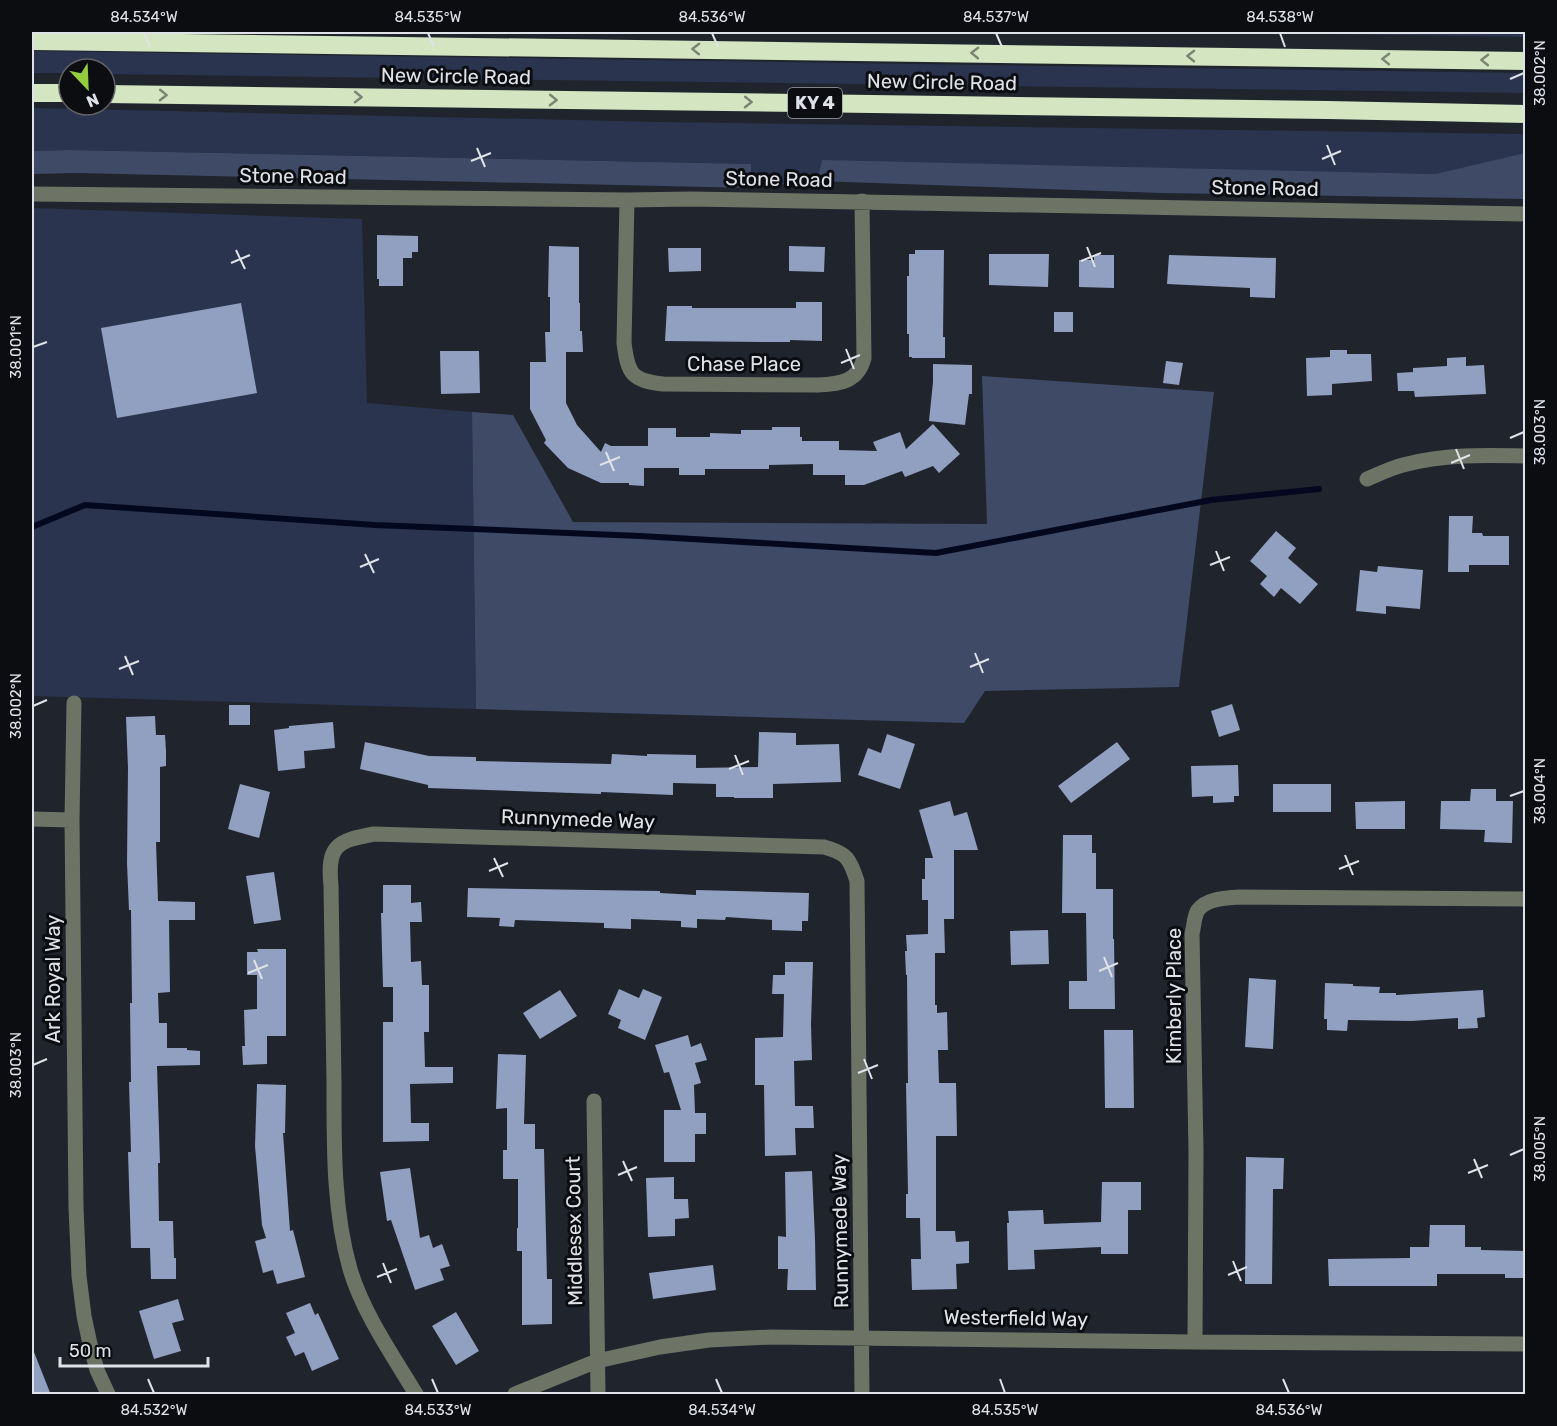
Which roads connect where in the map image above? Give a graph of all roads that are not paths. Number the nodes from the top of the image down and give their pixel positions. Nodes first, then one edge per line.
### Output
1 (32, 40) edge
2 (1526, 61) edge
3 (32, 93) edge
4 (57, 93) edge
5 (117, 94) edge
6 (1526, 114) edge
7 (32, 194) edge
8 (627, 200) junction
9 (862, 201) junction
10 (1526, 214) edge
11 (1526, 456) edge
12 (1367, 479) dead end
13 (74, 703) dead end
14 (32, 819) edge
15 (72, 820) junction
16 (1526, 899) edge
17 (594, 1101) dead end
18 (862, 1337) junction
19 (1195, 1342) junction
20 (1526, 1344) edge
21 (597, 1361) junction
22 (108, 1395) edge
23 (416, 1395) edge
24 (515, 1395) edge
25 (598, 1395) edge
26 (862, 1395) edge

2 -> 1 highway, New Circle Road
3 - 4 highway
5 -> 6 highway, New Circle Road / KY 4
7 - 8 street, Stone Road
8 - 9 street, Stone Road
8 - 9 street, Chase Place
9 - 10 street, Stone Road
11 - 12 street
13 - 15 street, Ark Royal Way
14 - 15 street
15 - 22 street, Ark Royal Way
16 - 19 street, Kimberly Place
17 - 21 street, Middlesex Court
18 - 19 street, Westerfield Way
18 - 21 street, Westerfield Way
18 - 23 street, Runnymede Way
18 - 26 street, Runnymede Way
19 - 20 street, Westerfield Way
21 - 24 street, Westerfield Way
21 - 25 street, Middlesex Court

